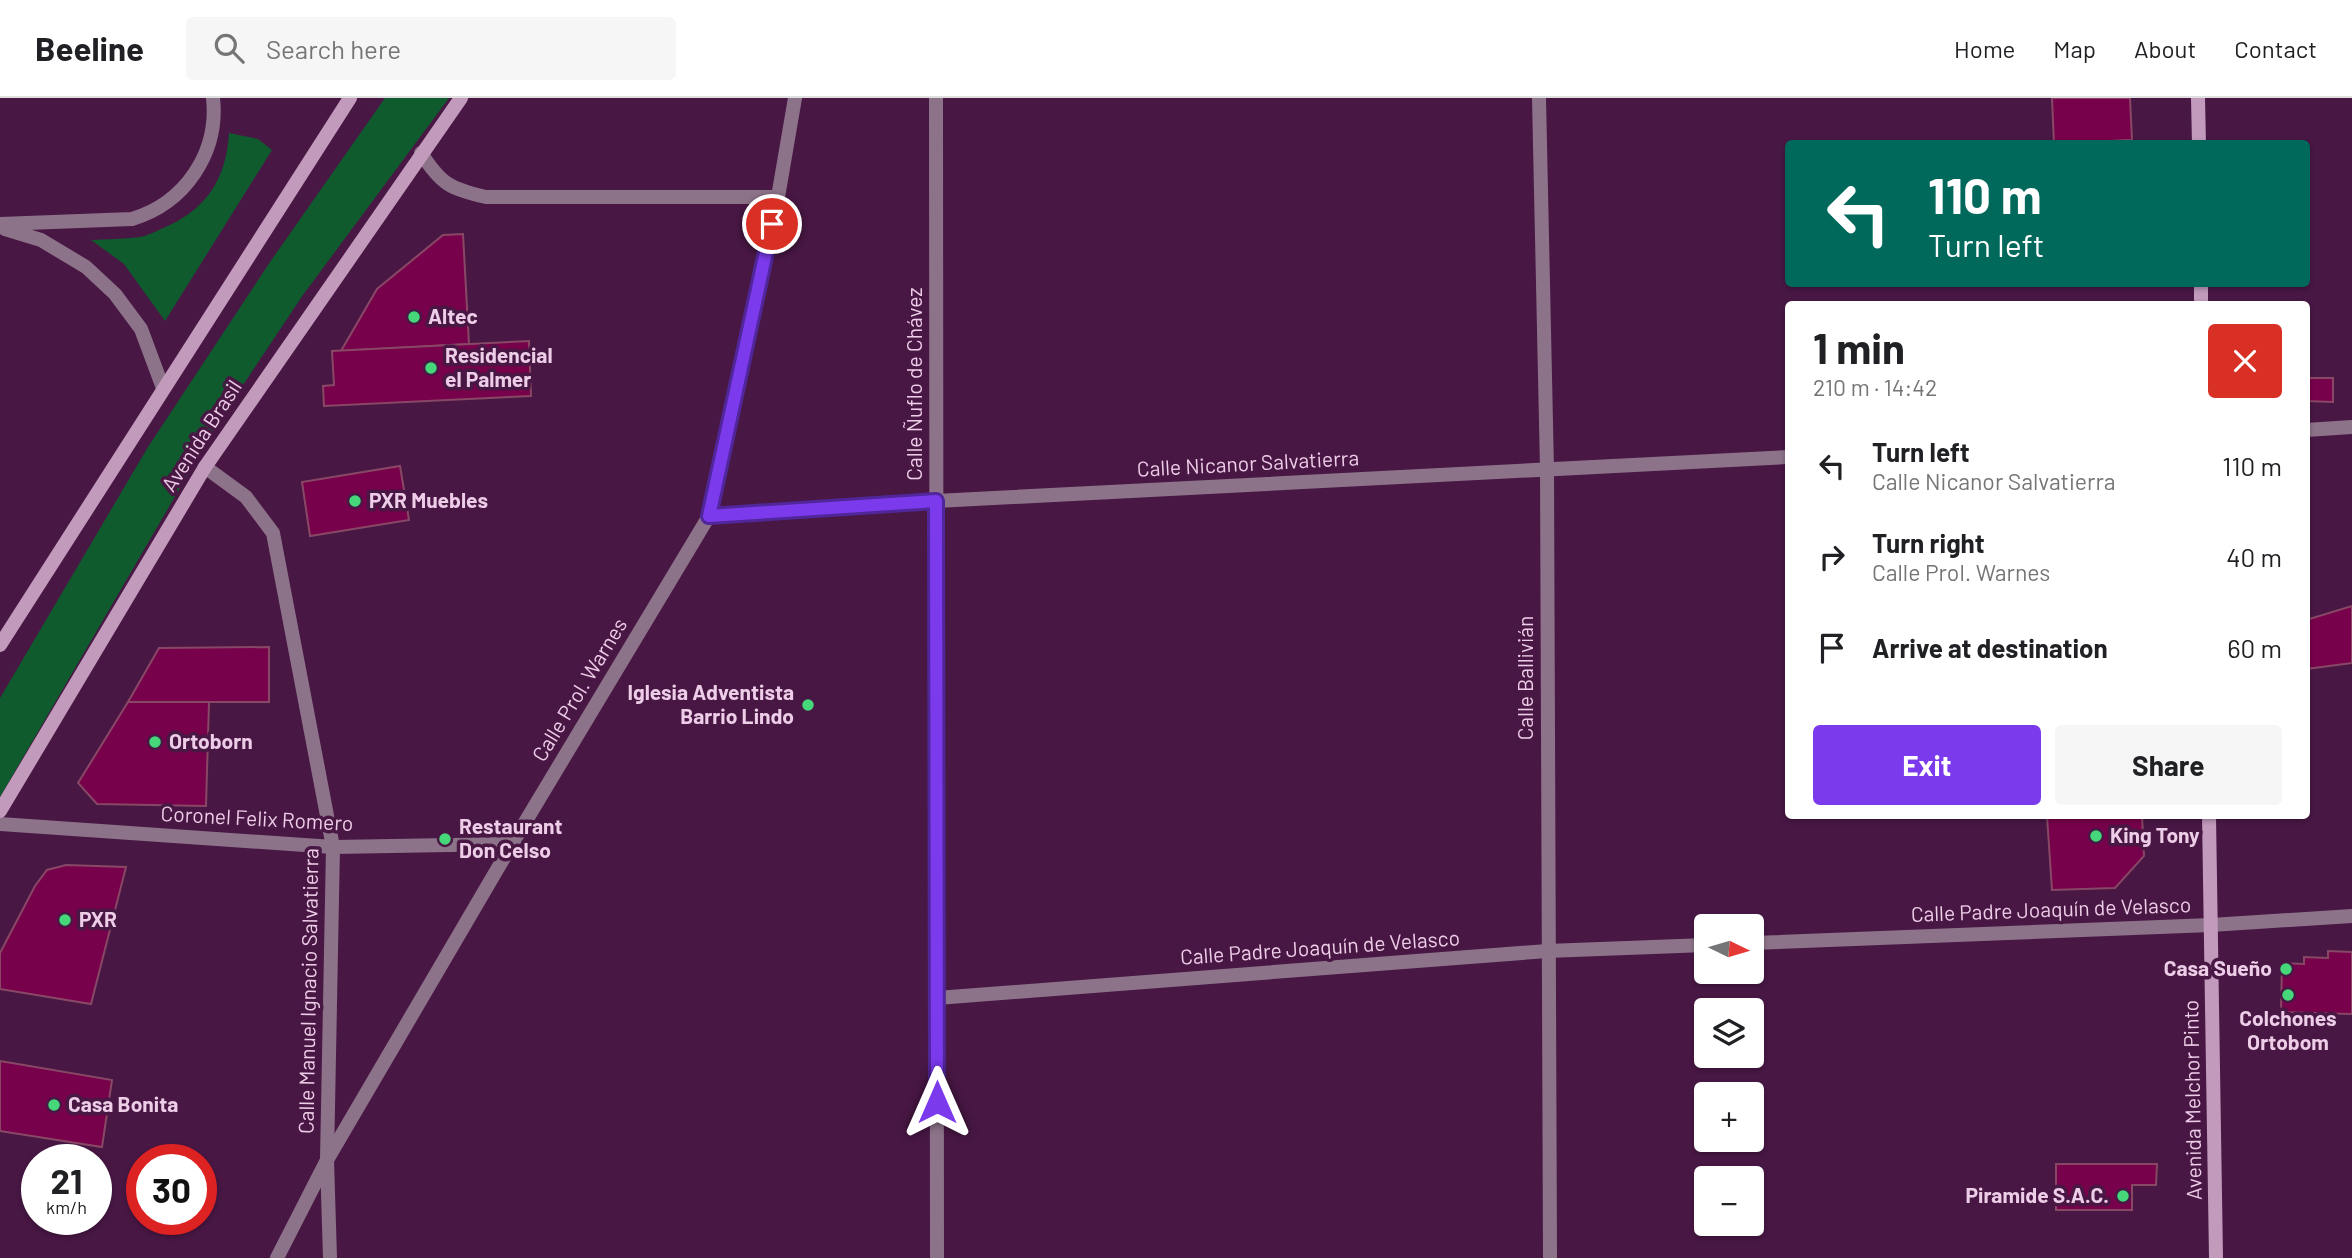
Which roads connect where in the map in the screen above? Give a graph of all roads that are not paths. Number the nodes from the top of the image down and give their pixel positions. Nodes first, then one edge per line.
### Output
1 (213, 98) edge
2 (350, 98) edge
3 (461, 98) edge
4 (795, 98) edge
5 (936, 98) edge
6 (1539, 98) edge
7 (2198, 98) edge
8 (2199, 140) edge
9 (421, 153) junction
10 (778, 197) junction
11 (0, 226) edge
12 (163, 388) junction
13 (2352, 427) edge
14 (2310, 430) edge
15 (1785, 457) edge
16 (205, 467) junction
17 (1547, 469) junction
18 (936, 501) junction
19 (709, 516) junction
20 (0, 645) edge
21 (0, 811) edge
22 (2209, 819) edge
23 (0, 824) edge
24 (512, 844) junction
25 (333, 847) junction
26 (2352, 916) edge
27 (2211, 925) junction
28 (1764, 943) edge
29 (1694, 945) edge
30 (1547, 951) junction
31 (937, 998) junction
32 (327, 1160) junction
33 (277, 1258) edge
34 (330, 1258) edge
35 (937, 1258) edge
36 (1550, 1258) edge
37 (2216, 1258) edge

1 - 11 street
2 - 12 main road
3 - 9 main road, Avenida Brasil
4 - 10 street, Calle Prol. Warnes
5 - 18 street, Calle Ñuflo de Chávez
6 - 17 street, Calle Ballivián
7 - 8 main road
9 - 10 street
9 - 16 main road, Avenida Brasil
10 - 19 street, Calle Prol. Warnes
11 - 12 street
12 - 20 main road
13 - 14 street
15 - 17 street, Calle Nicanor Salvatierra
16 - 21 main road, Avenida Brasil
16 - 25 street, Calle Manuel Ignacio Salvatierra
17 - 18 street, Calle Nicanor Salvatierra
17 - 30 street, Calle Ballivián
18 - 19 street, Calle Nicanor Salvatierra
18 - 31 street, Calle Ñuflo de Chávez
19 - 24 street, Calle Prol. Warnes
22 - 27 main road, Avenida Melchor Pinto
23 - 25 street, Coronel Felix Romero
24 - 25 street, Coronel Felix Romero
24 - 32 street, Calle Prol. Warnes
25 - 32 street, Calle Manuel Ignacio Salvatierra
26 - 27 street, Calle Padre Joaquín de Velasco
27 - 28 street, Calle Padre Joaquín de Velasco
27 - 37 main road, Avenida Melchor Pinto
29 - 30 street, Calle Padre Joaquín de Velasco
30 - 31 street, Calle Padre Joaquín de Velasco
30 - 36 street, Calle Ballivián
31 - 35 street, Calle Ñuflo de Chávez
32 - 33 street, Calle Prol. Warnes
32 - 34 street, Calle Manuel Ignacio Salvatierra

